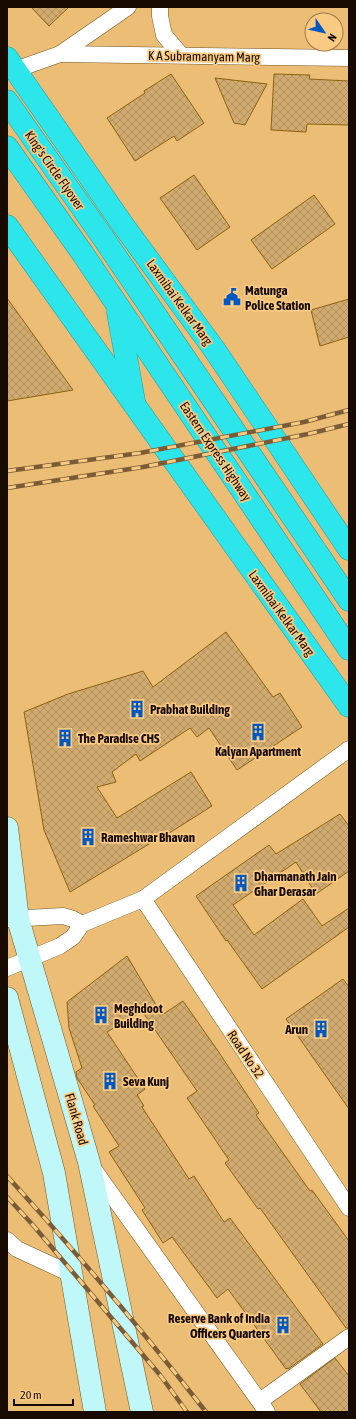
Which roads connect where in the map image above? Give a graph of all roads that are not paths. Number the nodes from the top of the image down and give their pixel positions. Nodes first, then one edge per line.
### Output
1 (128, 7) edge
2 (160, 7) edge
3 (60, 54) junction
4 (181, 55) junction
5 (349, 58) edge
6 (11, 64) edge
7 (7, 101) edge
8 (7, 147) edge
9 (7, 226) edge
10 (104, 239) joint
11 (83, 254) joint
12 (139, 291) junction
13 (117, 304) junction
14 (214, 349) junction
15 (135, 406) junction
16 (349, 549) edge
17 (349, 600) edge
18 (349, 649) edge
19 (349, 706) edge
20 (349, 748) edge
21 (7, 828) edge
22 (143, 899) junction
23 (13, 919) edge
24 (82, 924) junction
25 (30, 958) junction
26 (7, 968) edge
27 (7, 998) edge
28 (89, 1162) junction
29 (349, 1208) edge
30 (7, 1240) edge
31 (71, 1274) junction
32 (349, 1337) edge
33 (263, 1406) edge
34 (95, 1412) edge
35 (142, 1412) edge

1 - 3 street
2 - 4 street
3 - 4 street, K A Subramanyam Marg
3 - 6 street
4 - 5 street, K A Subramanyam Marg
6 - 14 highway, Laxmibai Kelkar Marg
7 - 10 highway, King's Circle Flyover
8 - 11 highway, King's Circle Flyover
9 - 15 highway, Laxmibai Kelkar Marg
10 - 12 highway, Eastern Express Highway
11 - 13 highway, Eastern Express Highway
12 - 14 highway
12 - 17 highway, Eastern Express Highway
13 - 15 highway
13 - 18 highway, Eastern Express Highway
14 - 16 highway, Laxmibai Kelkar Marg
15 - 19 highway, Laxmibai Kelkar Marg
20 - 22 street
21 - 23 street, Flank Road
22 - 24 street
22 - 29 street, Road No 32
23 - 24 street
23 - 25 street, Flank Road
24 - 25 street
25 - 26 street
25 - 28 street, Flank Road
27 - 31 street
28 - 33 street
28 - 35 street, Flank Road
30 - 31 street
31 - 34 street
32 - 33 street

